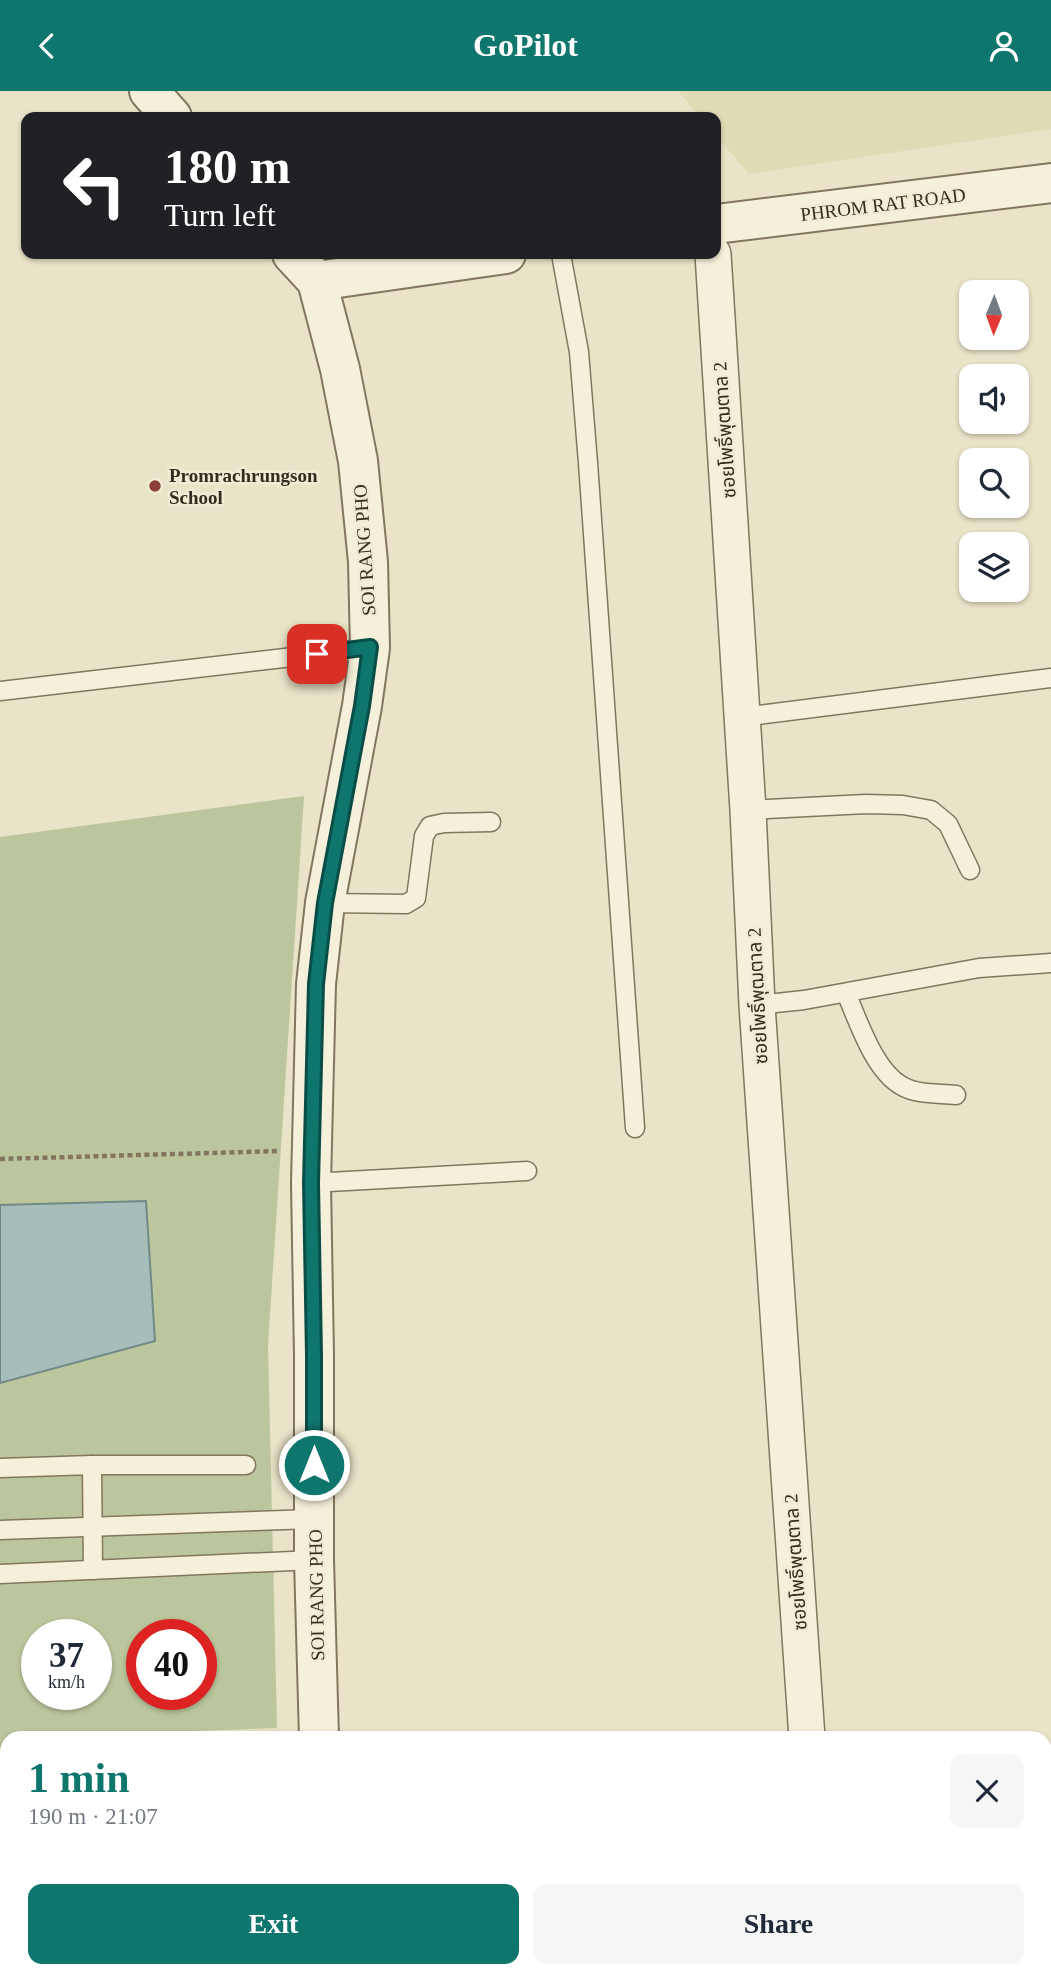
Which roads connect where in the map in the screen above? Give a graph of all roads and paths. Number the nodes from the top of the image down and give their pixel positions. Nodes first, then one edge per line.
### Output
1 (149, 91) edge
2 (168, 112) edge
3 (1051, 183) edge
4 (721, 223) edge
5 (428, 259) edge
6 (562, 259) edge
7 (713, 259) edge
8 (304, 267) edge
9 (370, 647) junction
10 (1051, 678) edge
11 (0, 691) edge
12 (742, 717) junction
13 (748, 810) junction
14 (491, 822) dead end
15 (970, 870) dead end
16 (325, 903) junction
17 (1051, 963) edge
18 (846, 993) junction
19 (757, 1005) junction
20 (956, 1095) dead end
21 (635, 1128) dead end
22 (0, 1159) edge
23 (311, 1166) junction
24 (527, 1171) dead end
25 (92, 1465) junction
26 (246, 1465) dead end
27 (0, 1468) edge
28 (314, 1519) junction
29 (93, 1527) junction
30 (0, 1530) edge
31 (314, 1560) junction
32 (93, 1570) junction
33 (0, 1574) edge
34 (319, 1731) edge
35 (807, 1731) edge

1 - 2 street
3 - 4 street, PHROM RAT ROAD
5 - 8 street
6 - 21 lane
7 - 12 street, ซอยโพธิ์พุฒตาล 2
8 - 9 street, SOI RANG PHO
9 - 11 lane
9 - 16 street, SOI RANG PHO
10 - 12 lane
12 - 13 street, ซอยโพธิ์พุฒตาล 2
13 - 15 lane
13 - 19 street, ซอยโพธิ์พุฒตาล 2
14 - 16 lane
16 - 23 street, SOI RANG PHO
17 - 18 lane
18 - 19 lane
18 - 20 lane
19 - 35 street, ซอยโพธิ์พุฒตาล 2
22 - 23 path
23 - 24 lane
23 - 28 street, SOI RANG PHO
25 - 26 lane
25 - 27 lane
25 - 29 lane
28 - 29 lane
28 - 31 street, SOI RANG PHO
29 - 30 lane
29 - 32 lane
31 - 32 lane
31 - 34 street, SOI RANG PHO
32 - 33 lane

